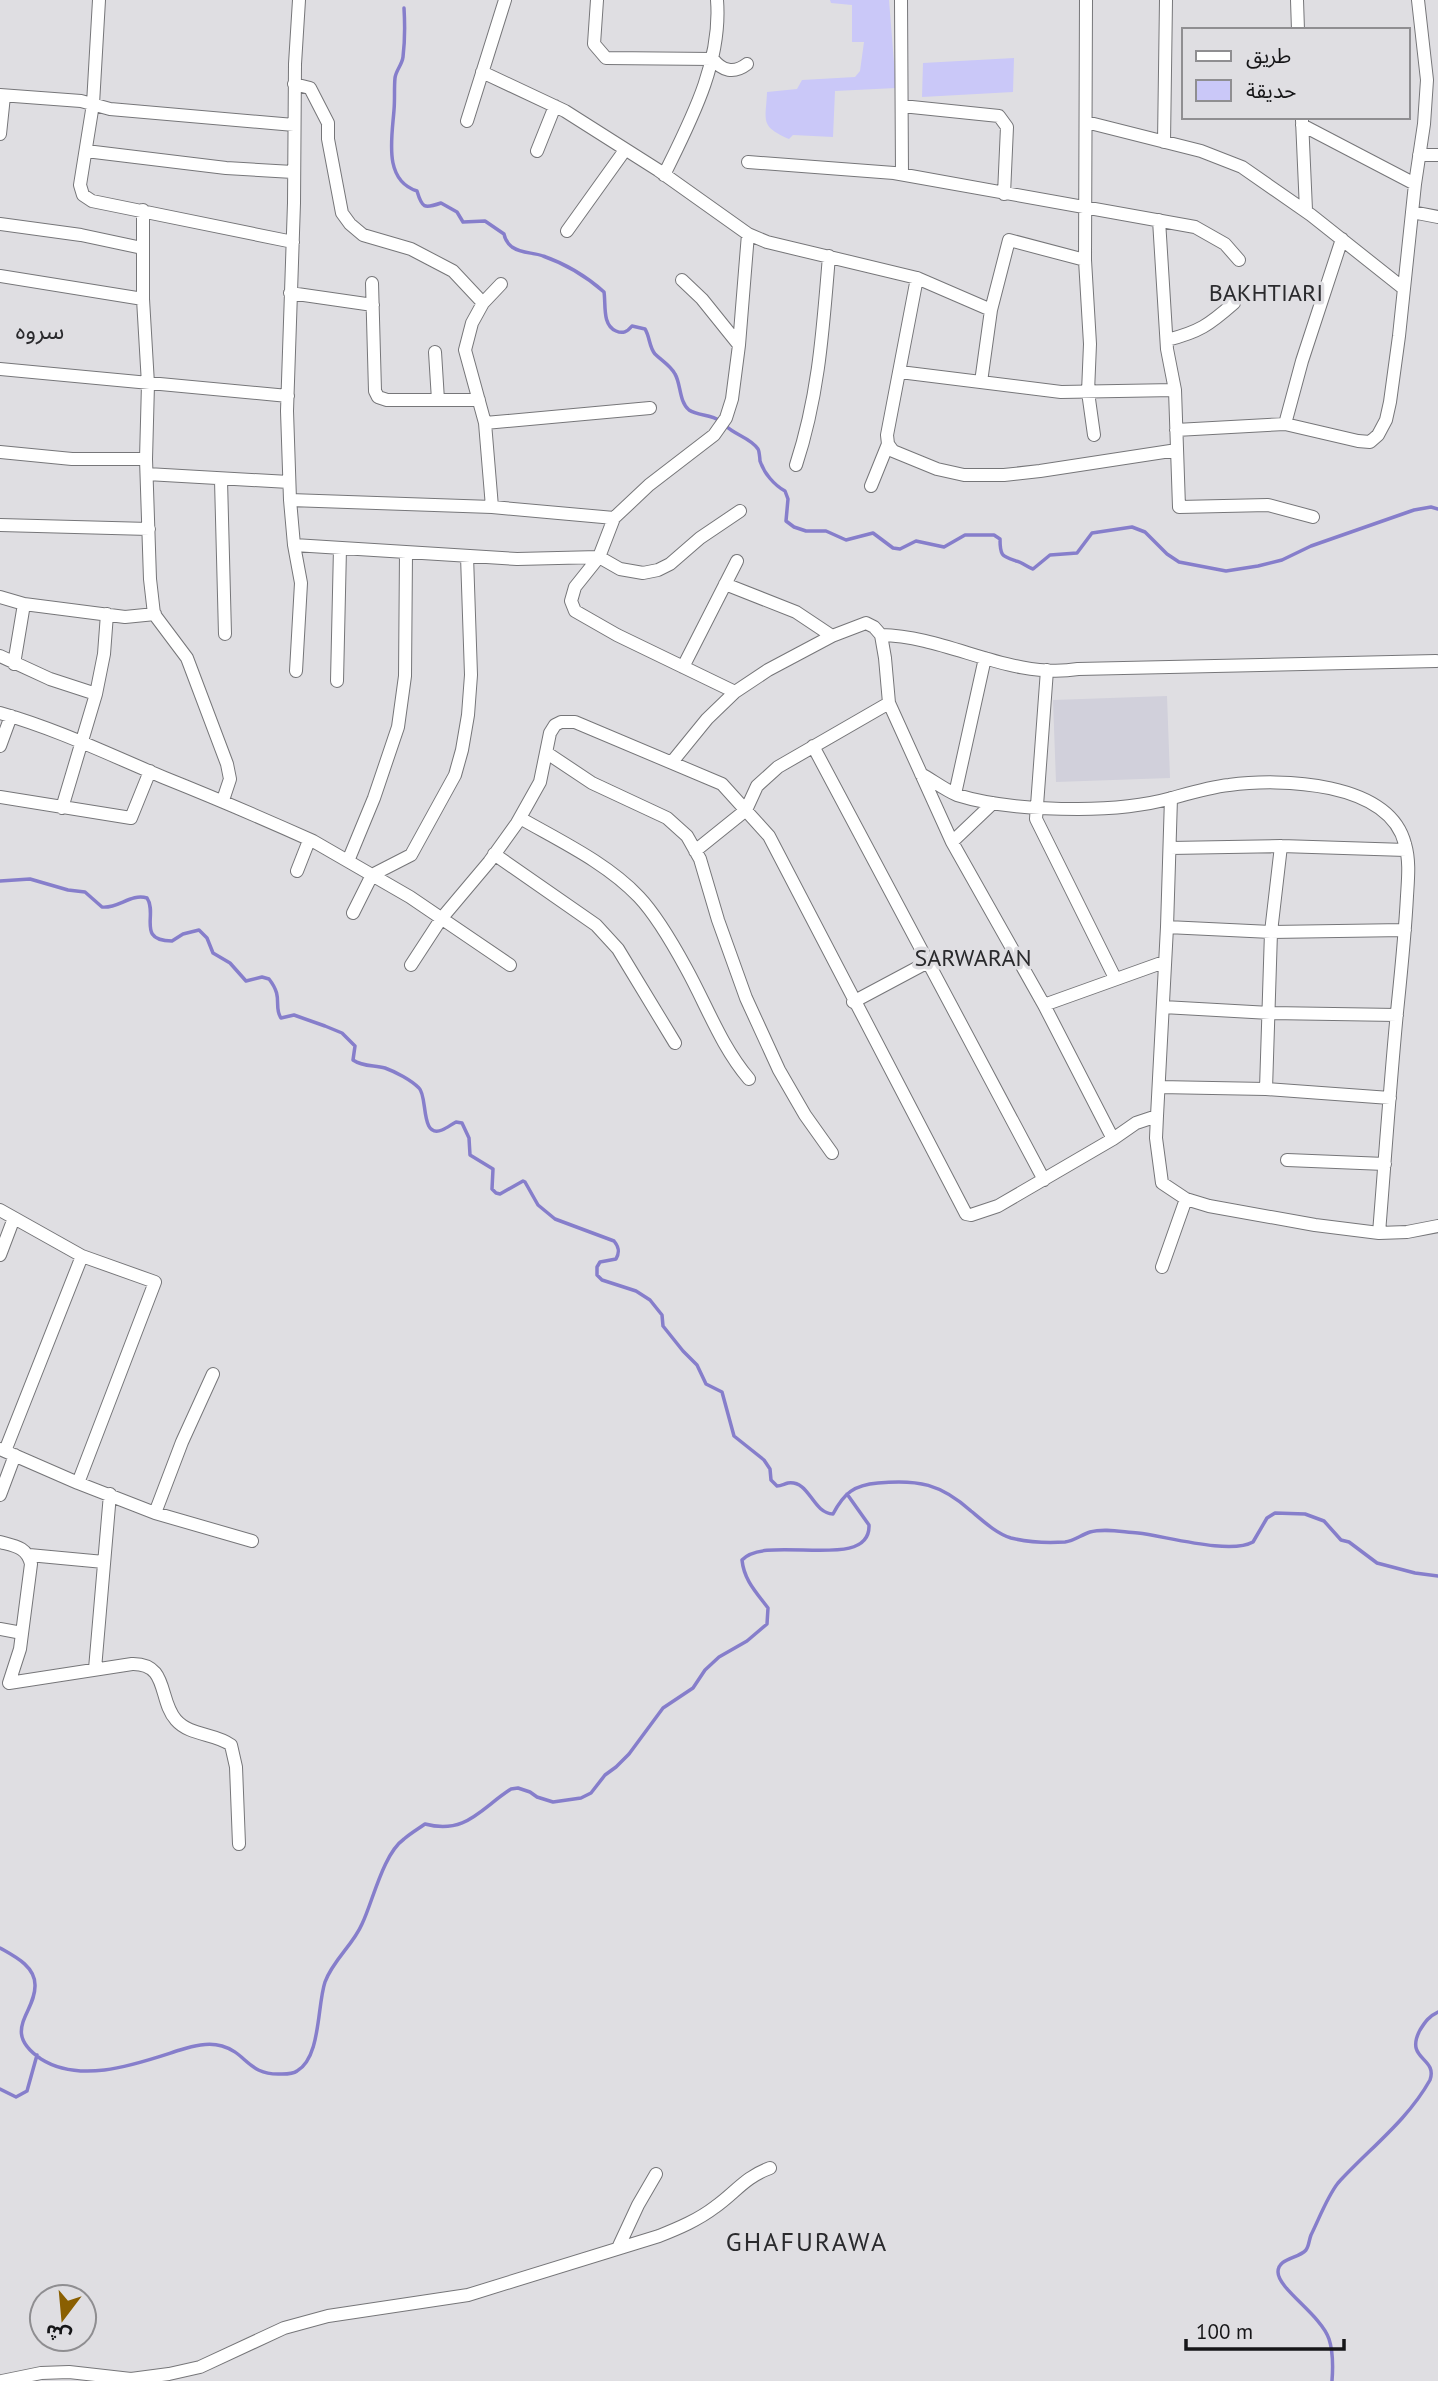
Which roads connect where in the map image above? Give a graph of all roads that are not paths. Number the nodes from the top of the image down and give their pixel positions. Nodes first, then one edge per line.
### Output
1 (99, 0) edge
2 (299, 0) edge
3 (505, 0) edge
4 (597, 0) edge
5 (717, 0) edge
6 (901, 0) edge
7 (1086, 0) edge
8 (1166, 0) edge
9 (1297, 0) edge
10 (1418, 0) edge
11 (1298, 28) edge
12 (713, 59) junction
13 (747, 64) dead end
14 (482, 72) junction
15 (294, 84) junction
16 (2, 96) edge
17 (93, 104) junction
18 (555, 106) junction
19 (902, 106) junction
20 (467, 121) dead end
21 (1302, 121) edge
22 (1086, 122) junction
23 (294, 125) junction
24 (0, 134) edge
25 (1164, 142) junction
26 (625, 150) junction
27 (86, 151) junction
28 (537, 151) dead end
29 (1419, 155) junction
30 (1438, 155) edge
31 (748, 162) dead end
32 (293, 172) junction
33 (902, 174) junction
34 (664, 175) junction
35 (1415, 184) junction
36 (1004, 194) junction
37 (1085, 207) junction
38 (143, 211) junction
39 (1306, 211) junction
40 (1412, 212) junction
41 (1438, 217) edge
42 (1160, 220) junction
43 (0, 224) edge
44 (567, 231) dead end
45 (748, 234) junction
46 (1342, 239) junction
47 (293, 242) junction
48 (142, 248) junction
49 (829, 256) junction
50 (1085, 260) junction
51 (1239, 260) dead end
52 (0, 276) edge
53 (917, 278) junction
54 (682, 280) dead end
55 (372, 282) dead end
56 (501, 284) dead end
57 (1403, 288) junction
58 (290, 293) junction
59 (144, 299) junction
60 (483, 303) junction
61 (1234, 303) dead end
62 (373, 305) junction
63 (991, 310) junction
64 (1167, 340) junction
65 (739, 345) junction
66 (435, 352) dead end
67 (0, 369) edge
68 (900, 372) junction
69 (981, 382) junction
70 (148, 384) junction
71 (1175, 390) junction
72 (1088, 392) junction
73 (288, 396) junction
74 (438, 400) junction
75 (479, 400) junction
76 (650, 408) dead end
77 (485, 422) junction
78 (1285, 424) junction
79 (1177, 430) junction
80 (1094, 435) dead end
81 (888, 444) junction
82 (1177, 450) junction
83 (0, 452) edge
84 (146, 458) junction
85 (796, 465) dead end
86 (147, 474) junction
87 (221, 480) junction
88 (289, 482) junction
89 (871, 485) dead end
90 (290, 500) junction
91 (492, 507) junction
92 (740, 511) dead end
93 (1313, 517) dead end
94 (614, 518) junction
95 (0, 525) edge
96 (149, 528) junction
97 (294, 545) junction
98 (340, 548) junction
99 (406, 553) junction
100 (467, 556) junction
101 (599, 557) junction
102 (737, 561) dead end
103 (725, 583) junction
104 (0, 597) edge
105 (24, 604) junction
106 (107, 614) junction
107 (155, 614) junction
108 (225, 634) dead end
109 (881, 635) junction
110 (832, 636) junction
111 (0, 656) edge
112 (985, 658) junction
113 (1436, 660) dead end
114 (14, 664) junction
115 (683, 667) junction
116 (1047, 670) junction
117 (296, 671) dead end
118 (337, 681) dead end
119 (735, 692) junction
120 (96, 694) junction
121 (889, 703) junction
122 (5, 715) edge
123 (81, 740) junction
124 (813, 746) junction
125 (0, 747) edge
126 (547, 753) junction
127 (673, 762) junction
128 (150, 771) junction
129 (921, 774) junction
130 (956, 794) junction
131 (0, 797) edge
132 (1171, 798) junction
133 (223, 800) junction
134 (993, 803) junction
135 (1036, 807) junction
136 (62, 808) junction
137 (746, 810) junction
138 (520, 818) junction
139 (313, 841) junction
140 (952, 842) junction
141 (1281, 846) junction
142 (1170, 848) junction
143 (1406, 850) junction
144 (695, 851) junction
145 (494, 854) junction
146 (348, 861) junction
147 (297, 872) dead end
148 (372, 875) junction
149 (353, 913) dead end
150 (441, 919) junction
151 (1167, 927) junction
152 (1405, 930) junction
153 (1271, 932) junction
154 (928, 962) junction
155 (1164, 962) junction
156 (411, 965) dead end
157 (510, 965) dead end
158 (1115, 978) junction
159 (853, 1002) junction
160 (1044, 1005) junction
161 (1163, 1007) junction
162 (1270, 1013) junction
163 (1396, 1016) junction
164 (675, 1043) dead end
165 (749, 1079) dead end
166 (1159, 1087) junction
167 (1266, 1089) junction
168 (1390, 1098) junction
169 (1157, 1116) junction
170 (1113, 1139) junction
171 (832, 1153) dead end
172 (1287, 1160) dead end
173 (1385, 1164) junction
174 (1044, 1180) junction
175 (1186, 1199) junction
176 (0, 1210) edge
177 (14, 1218) junction
178 (1438, 1226) edge
179 (1379, 1233) junction
180 (0, 1255) edge
181 (82, 1256) junction
182 (1162, 1266) dead end
183 (213, 1374) dead end
184 (7, 1452) edge
185 (78, 1483) junction
186 (110, 1494) junction
187 (0, 1495) edge
188 (155, 1513) junction
189 (252, 1541) dead end
190 (0, 1542) edge
191 (29, 1555) junction
192 (104, 1562) junction
193 (0, 1629) edge
194 (22, 1633) junction
195 (95, 1669) junction
196 (4, 1684) edge
197 (239, 1844) dead end
198 (770, 2168) dead end
199 (656, 2174) dead end
200 (618, 2248) junction
201 (2, 2381) edge

1 - 17 street
2 - 15 street
3 - 14 street
4 - 12 street
5 - 12 street
6 - 19 street
7 - 22 street
8 - 25 street
9 - 11 street
10 - 29 street
12 - 13 street
12 - 34 street
14 - 18 street
14 - 20 street
15 - 23 street
15 - 60 street
16 - 17 street
16 - 24 street
17 - 23 street
17 - 27 street
18 - 26 street
18 - 28 street
19 - 33 street
19 - 36 street
21 - 35 street
21 - 39 street
22 - 25 street
22 - 37 street
23 - 32 street
25 - 39 street
26 - 34 street
26 - 44 street
27 - 32 street
27 - 38 street
29 - 30 street
29 - 35 street
31 - 33 street
32 - 47 street
33 - 36 street
34 - 45 street
35 - 40 street
36 - 37 street
37 - 42 street
37 - 50 street
38 - 47 street
38 - 48 street
39 - 46 street
40 - 41 street
40 - 57 street
42 - 51 street
42 - 64 street
43 - 48 street
45 - 49 street
45 - 65 street
46 - 57 street
46 - 78 street
47 - 58 street
48 - 59 street
49 - 53 street
49 - 85 street
50 - 63 street
50 - 72 street
52 - 59 street
53 - 63 street
53 - 68 street
54 - 65 street
55 - 62 street
56 - 60 street
57 - 78 street
58 - 62 street
58 - 73 street
59 - 70 street
60 - 75 street
61 - 64 street
62 - 74 street
63 - 69 street
64 - 71 street
65 - 94 street
66 - 74 street
67 - 70 street
68 - 69 street
68 - 81 street
69 - 72 street
70 - 73 street
70 - 84 street
71 - 72 street
71 - 79 street
72 - 80 street
73 - 88 street
74 - 75 street
75 - 77 street
76 - 77 street
77 - 91 street
78 - 79 street
79 - 82 street
81 - 82 street
81 - 89 street
82 - 93 street
83 - 84 street
84 - 86 street
86 - 87 street
86 - 96 street
87 - 88 street
87 - 108 street
88 - 90 street
90 - 91 street
90 - 97 street
91 - 94 street
92 - 101 street
94 - 101 street
95 - 96 street
96 - 107 street
97 - 98 street
97 - 117 street
98 - 99 street
98 - 118 street
99 - 100 street
99 - 146 street
100 - 101 street
100 - 148 street
101 - 115 street
102 - 103 street
103 - 110 street
103 - 115 street
104 - 105 street
105 - 106 street
105 - 114 street
106 - 107 street
106 - 120 street
107 - 133 street
109 - 110 street
109 - 112 street
109 - 121 street
110 - 119 street
111 - 114 street
112 - 116 street
112 - 130 street
113 - 116 street
114 - 120 street
115 - 119 street
116 - 135 street
119 - 127 street
120 - 123 street
121 - 124 street
121 - 129 street
122 - 123 street
122 - 125 street
123 - 128 street
123 - 136 street
124 - 137 street
124 - 154 street
126 - 127 street
126 - 138 street
126 - 144 street
127 - 137 street
128 - 133 street
128 - 136 street
129 - 130 street
129 - 140 street
130 - 134 street
131 - 136 street
132 - 135 street
132 - 142 street
132 - 143 street
133 - 139 street
134 - 135 street
134 - 140 street
135 - 158 street
137 - 144 street
137 - 159 street
138 - 145 street
138 - 165 street
139 - 146 street
139 - 147 street
140 - 160 street
141 - 142 street
141 - 143 street
141 - 153 street
142 - 151 street
143 - 152 street
144 - 171 street
145 - 150 street
145 - 164 street
146 - 148 street
148 - 149 street
148 - 150 street
150 - 156 street
150 - 157 street
151 - 153 street
151 - 155 street
152 - 153 street
152 - 163 street
153 - 162 street
154 - 159 street
154 - 174 street
155 - 158 street
155 - 161 street
158 - 160 street
159 - 174 street
160 - 170 street
161 - 162 street
161 - 166 street
162 - 163 street
162 - 167 street
163 - 168 street
166 - 167 street
166 - 169 street
167 - 168 street
168 - 173 street
169 - 170 street
169 - 175 street
170 - 174 street
172 - 173 street
173 - 179 street
175 - 179 street
175 - 182 street
176 - 177 street
177 - 180 street
177 - 181 street
178 - 179 street
181 - 184 street
181 - 185 street
183 - 188 street
184 - 185 street
184 - 187 street
185 - 186 street
186 - 188 street
186 - 192 street
188 - 189 street
190 - 191 street
191 - 192 street
191 - 194 street
192 - 195 street
193 - 194 street
194 - 196 street
195 - 196 street
195 - 197 street
198 - 200 street
199 - 200 street
200 - 201 street

